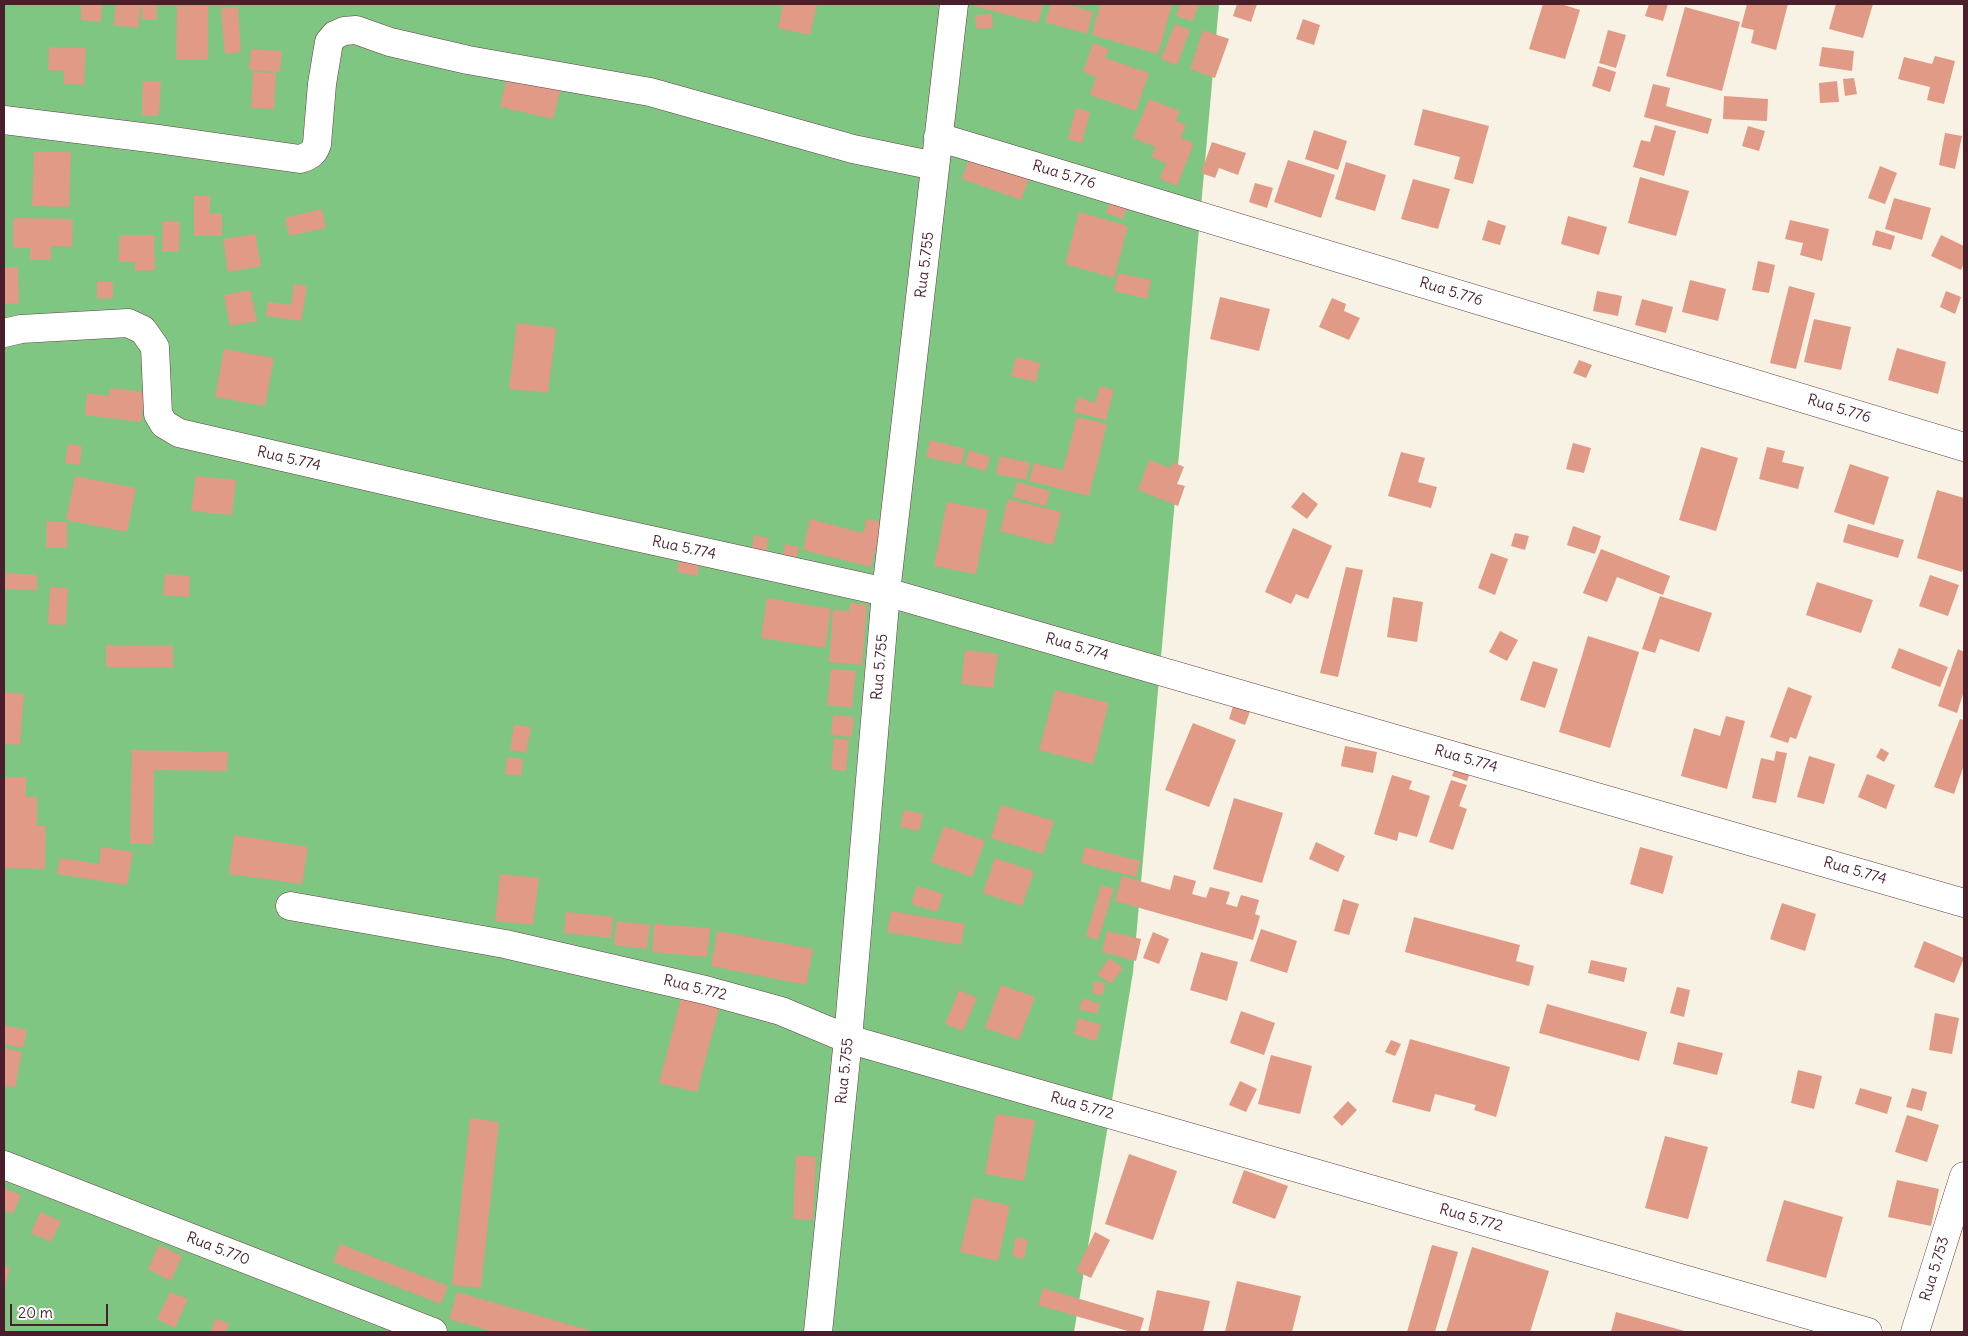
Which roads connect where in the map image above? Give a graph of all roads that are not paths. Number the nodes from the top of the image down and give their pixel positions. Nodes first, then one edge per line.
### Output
1 (954, 4) edge
2 (4, 120) edge
3 (938, 137) junction
4 (935, 166) junction
5 (4, 333) edge
6 (1964, 447) edge
7 (886, 592) junction
8 (1964, 902) edge
9 (290, 906) dead end
10 (848, 1039) junction
11 (4, 1165) edge
12 (1964, 1176) edge
13 (433, 1332) edge
14 (818, 1332) edge
15 (1868, 1332) edge
16 (1915, 1332) edge

1 - 3 street, Rua 5.755
2 - 4 street
3 - 4 street, Rua 5.755
3 - 6 street, Rua 5.776
4 - 7 street, Rua 5.755
5 - 7 street, Rua 5.774
7 - 8 street, Rua 5.774
7 - 10 street, Rua 5.755
9 - 10 street, Rua 5.772
10 - 14 street, Rua 5.755
10 - 15 street, Rua 5.772
11 - 13 street, Rua 5.770
12 - 16 street, Rua 5.753

